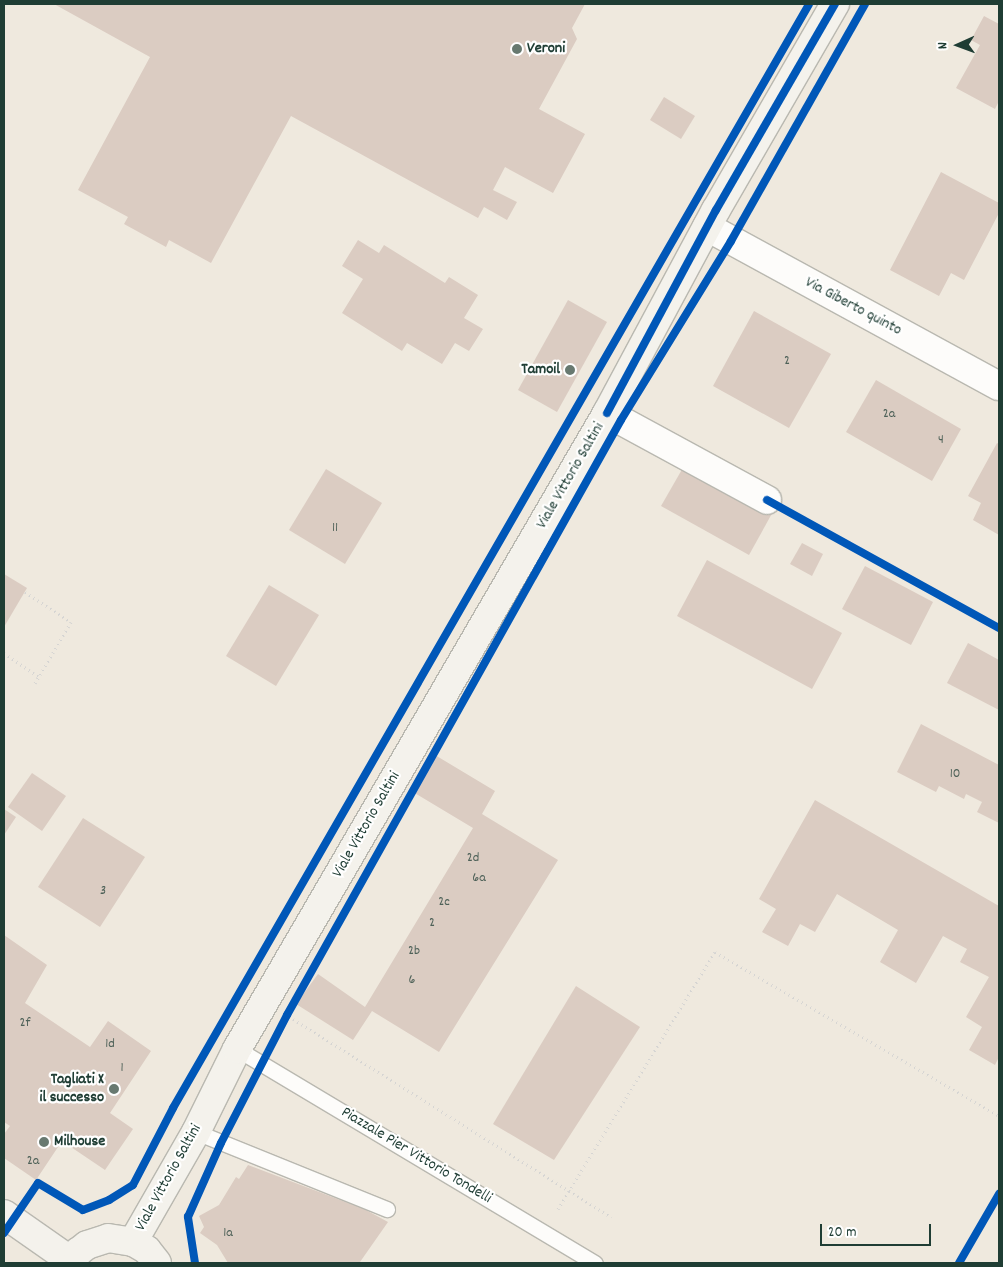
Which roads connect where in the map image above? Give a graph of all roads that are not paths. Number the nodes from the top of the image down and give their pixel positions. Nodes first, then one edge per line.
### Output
1 (835, 4) edge
2 (707, 227) junction
3 (999, 386) edge
4 (608, 413) junction
5 (766, 500) dead end
6 (237, 1049) junction
7 (196, 1132) junction
8 (387, 1209) dead end
9 (4, 1214) edge
10 (133, 1242) junction
11 (71, 1262) edge
12 (157, 1263) edge
13 (595, 1263) edge

1 - 2 street, Viale Vittorio Saltini
2 - 3 street, Via Giberto quinto
2 - 4 street, Viale Vittorio Saltini
4 - 5 street, Viale Vittorio Saltini
4 - 6 street, Viale Vittorio Saltini
6 - 7 street, Viale Vittorio Saltini
6 - 13 lane, Piazzale Pier Vittorio Tondelli
7 - 8 lane
7 - 10 street, Viale Vittorio Saltini
9 - 11 street
10 - 11 street
10 - 12 street

